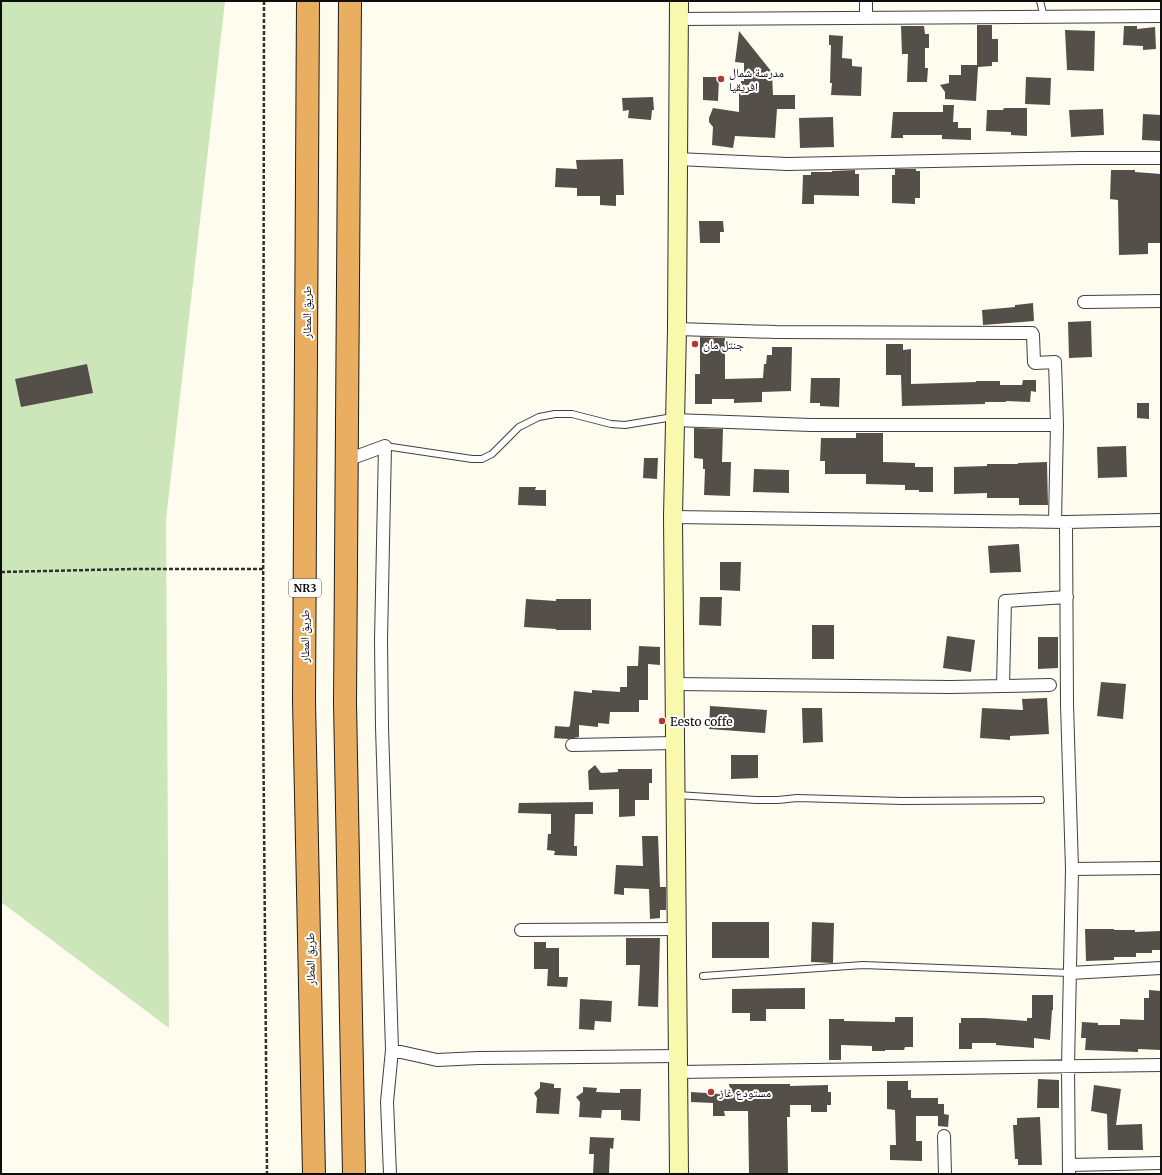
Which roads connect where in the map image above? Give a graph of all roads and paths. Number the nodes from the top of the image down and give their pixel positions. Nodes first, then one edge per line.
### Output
1 (264, 1) edge
2 (308, 1) edge
3 (350, 1) edge
4 (679, 1) edge
5 (866, 1) edge
6 (1040, 1) edge
7 (1161, 16) edge
8 (1044, 17) junction
9 (866, 18) junction
10 (679, 19) junction
11 (1161, 158) edge
12 (677, 160) junction
13 (1161, 300) edge
14 (1084, 302) dead end
15 (677, 329) junction
16 (674, 419) junction
17 (1056, 425) junction
18 (385, 446) junction
19 (347, 460) junction
20 (673, 517) junction
21 (1161, 520) edge
22 (1061, 522) junction
23 (263, 569) junction
24 (1, 572) edge
25 (1067, 597) junction
26 (675, 684) junction
27 (1050, 685) dead end
28 (1003, 686) junction
29 (675, 743) junction
30 (572, 745) dead end
31 (676, 794) junction
32 (1041, 800) dead end
33 (1161, 868) edge
34 (1072, 869) junction
35 (677, 929) junction
36 (521, 930) dead end
37 (1161, 968) edge
38 (1070, 973) junction
39 (703, 976) dead end
40 (392, 1050) junction
41 (678, 1064) junction
42 (1161, 1065) edge
43 (1068, 1066) junction
44 (944, 1136) dead end
45 (1161, 1163) edge
46 (1069, 1169) edge
47 (267, 1174) edge
48 (314, 1174) edge
49 (354, 1174) edge
50 (390, 1174) edge
51 (678, 1174) edge
52 (945, 1174) edge

1 - 23 path
2 - 48 highway, طريق المطار / NR3
3 - 19 highway
4 - 10 street
5 - 9 street
6 - 8 lane
7 - 8 street
8 - 9 street
9 - 10 street
10 - 12 street
11 - 12 street
12 - 15 street
13 - 14 street
15 - 16 street
15 - 17 street
16 - 17 street
16 - 18 lane
16 - 20 street
17 - 22 street
18 - 19 street
18 - 40 street
19 - 49 highway
20 - 22 street
20 - 26 street
21 - 22 street
22 - 25 street
23 - 24 path
23 - 47 path
25 - 28 street
25 - 34 street
26 - 28 street
26 - 29 street
27 - 28 street
29 - 30 street
29 - 31 street
31 - 32 lane
31 - 35 street
33 - 34 street
34 - 38 street
35 - 36 street
35 - 41 street
37 - 38 street
38 - 39 lane
38 - 43 street
40 - 41 street
40 - 50 street
41 - 43 street
41 - 51 street
42 - 43 street
43 - 46 street
44 - 52 street
45 - 46 street

